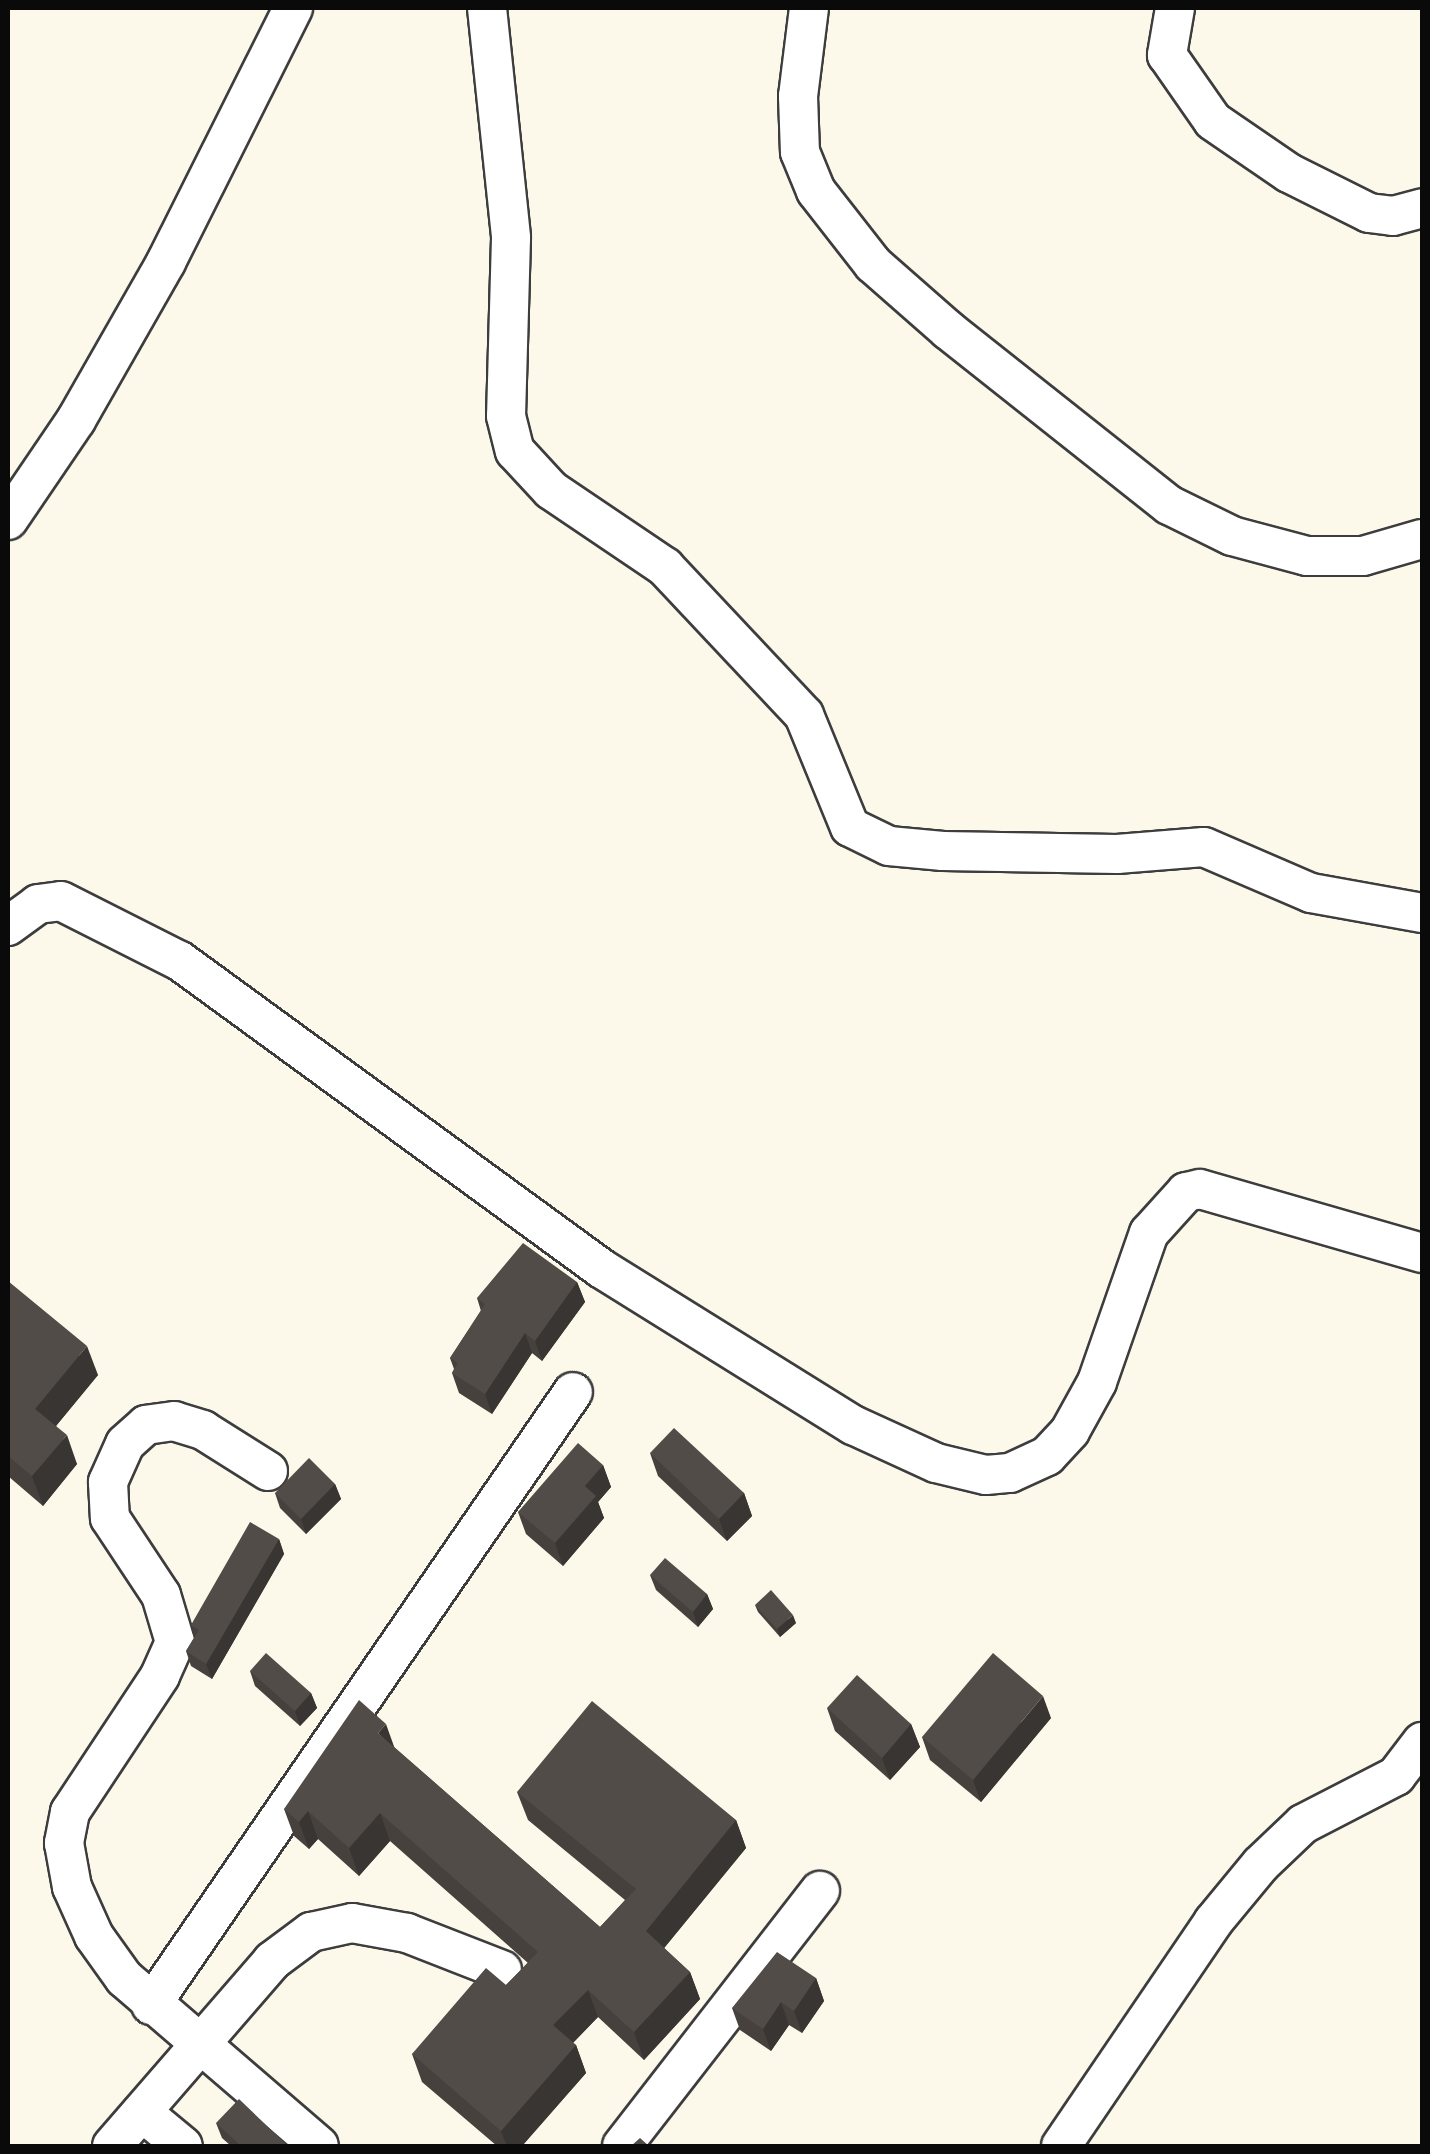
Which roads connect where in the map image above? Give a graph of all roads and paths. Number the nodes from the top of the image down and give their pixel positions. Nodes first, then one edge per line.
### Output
1 (293, 8) edge
2 (486, 8) edge
3 (808, 8) edge
4 (1176, 8) edge
5 (1422, 208) edge
6 (8, 520) edge
7 (1422, 539) edge
8 (1422, 913) edge
9 (8, 926) edge
10 (1422, 1253) edge
11 (573, 1392) dead end
12 (268, 1471) dead end
13 (1422, 1742) edge
14 (820, 1891) dead end
15 (502, 1970) dead end
16 (150, 2004) junction
17 (199, 2045) junction
18 (142, 2112) junction
19 (112, 2146) edge
20 (183, 2146) edge
21 (319, 2146) edge
22 (622, 2146) edge
23 (1061, 2146) edge

1 - 6 street
2 - 8 street
3 - 7 street
4 - 5 street
9 - 10 street
11 - 16 street
12 - 16 street
13 - 23 street
14 - 22 street
15 - 17 street
16 - 17 street
17 - 18 street
17 - 21 street
18 - 19 street
18 - 20 street

